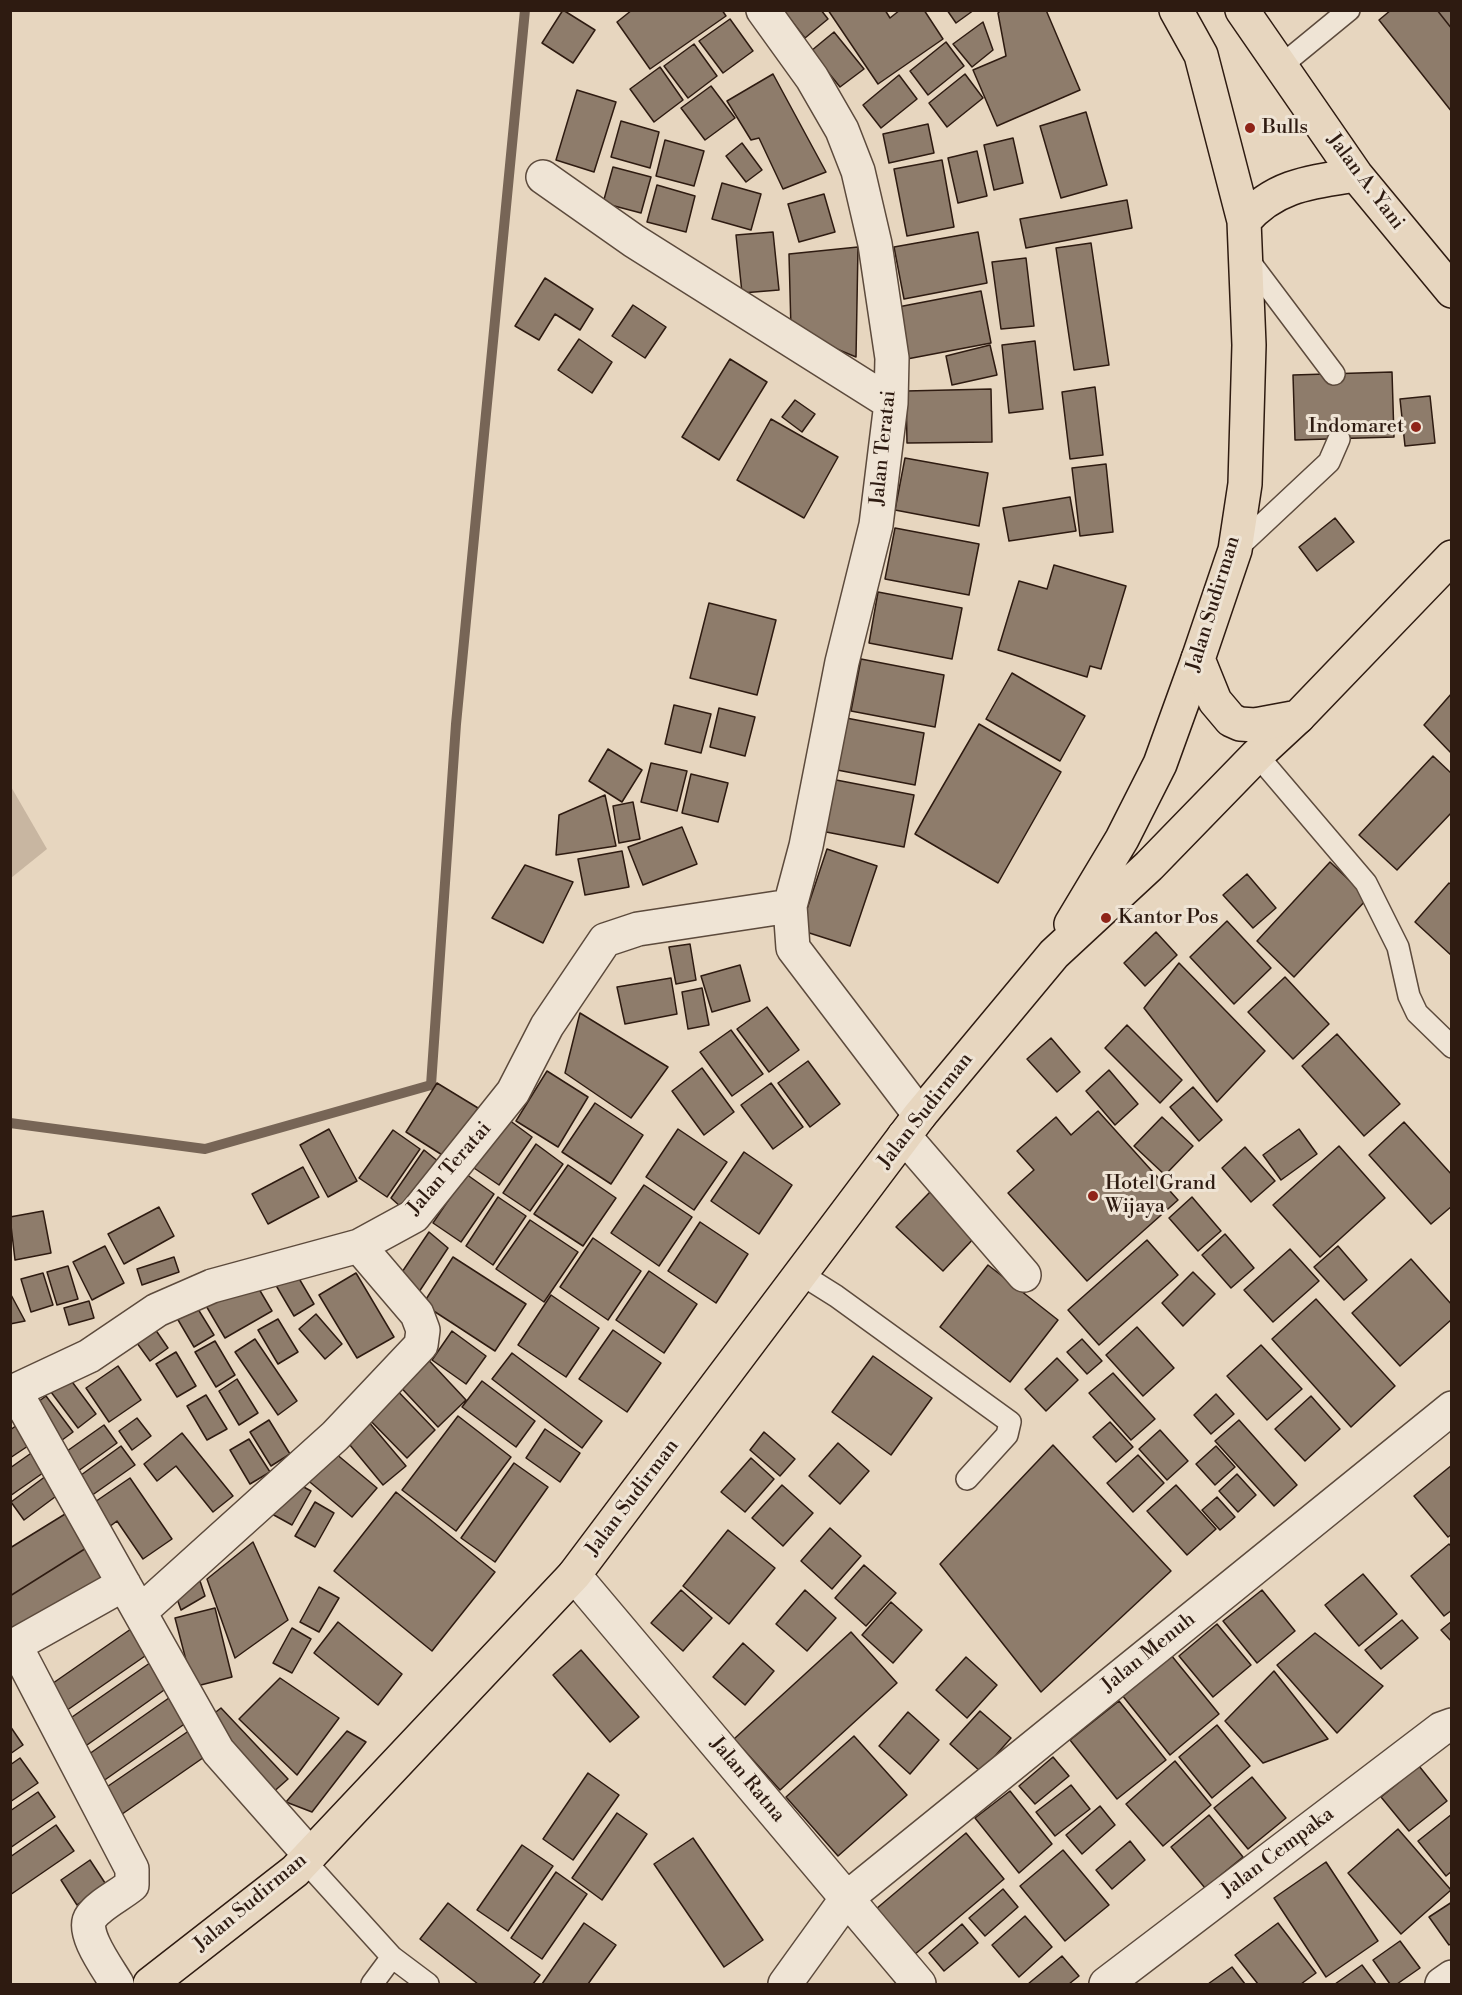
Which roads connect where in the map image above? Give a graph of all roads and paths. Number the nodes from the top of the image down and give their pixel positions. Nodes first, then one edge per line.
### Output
1 (763, 10) edge
2 (1176, 10) edge
3 (1242, 10) edge
4 (1347, 11) edge
5 (1282, 65) junction
6 (1356, 175) junction
7 (543, 177) dead end
8 (1244, 221) junction
9 (1245, 256) junction
10 (1452, 291) edge
11 (1334, 374) dead end
12 (891, 403) junction
13 (1339, 439) dead end
14 (1235, 550) junction
15 (1452, 557) edge
16 (1198, 659) junction
17 (1298, 717) junction
18 (1257, 754) junction
19 (790, 906) junction
20 (1054, 954) junction
21 (1452, 1047) edge
22 (912, 1126) junction
23 (358, 1246) junction
24 (801, 1274) junction
25 (1024, 1275) dead end
26 (13, 1392) edge
27 (1452, 1408) edge
28 (967, 1479) dead end
29 (574, 1575) junction
30 (124, 1584) junction
31 (140, 1612) junction
32 (13, 1647) edge
33 (1452, 1725) edge
34 (307, 1858) junction
35 (847, 1898) junction
36 (392, 1957) junction
37 (1452, 1977) edge
38 (117, 1984) edge
39 (150, 1984) edge
40 (372, 1984) edge
41 (428, 1984) edge
42 (785, 1984) edge
43 (919, 1984) edge
44 (1106, 1984) edge
45 (1442, 1984) edge

1 - 12 street, Jalan Teratai
2 - 8 main road
3 - 5 main road, Jalan A. Yani
4 - 5 lane
5 - 6 main road, Jalan A. Yani
6 - 8 main road
6 - 10 main road, Jalan A. Yani
7 - 12 street
8 - 9 main road, Jalan Sudirman
9 - 11 lane
9 - 14 main road, Jalan Sudirman
12 - 19 street, Jalan Teratai
13 - 14 lane
14 - 16 main road, Jalan Sudirman
15 - 17 main road, Jalan Sudirman
16 - 17 main road
16 - 20 main road, Jalan Sudirman
17 - 18 main road, Jalan Sudirman
18 - 20 main road, Jalan Sudirman
18 - 21 lane
19 - 22 street, Jalan Teratai
19 - 23 street, Jalan Teratai
20 - 22 main road, Jalan Sudirman
22 - 24 main road, Jalan Sudirman
22 - 25 street, Jalan Teratai
23 - 26 street, Jalan Teratai
23 - 31 street
24 - 28 lane
24 - 29 main road, Jalan Sudirman
26 - 30 street
27 - 35 street, Jalan Menuh
29 - 34 main road, Jalan Sudirman
29 - 35 street, Jalan Ratna
30 - 31 street
30 - 32 street
31 - 34 street
32 - 38 street
33 - 44 street, Jalan Cempaka
34 - 36 lane
34 - 39 main road, Jalan Sudirman
35 - 42 street, Jalan Menuh
35 - 43 street, Jalan Ratna
36 - 40 lane
36 - 41 lane
37 - 45 street

